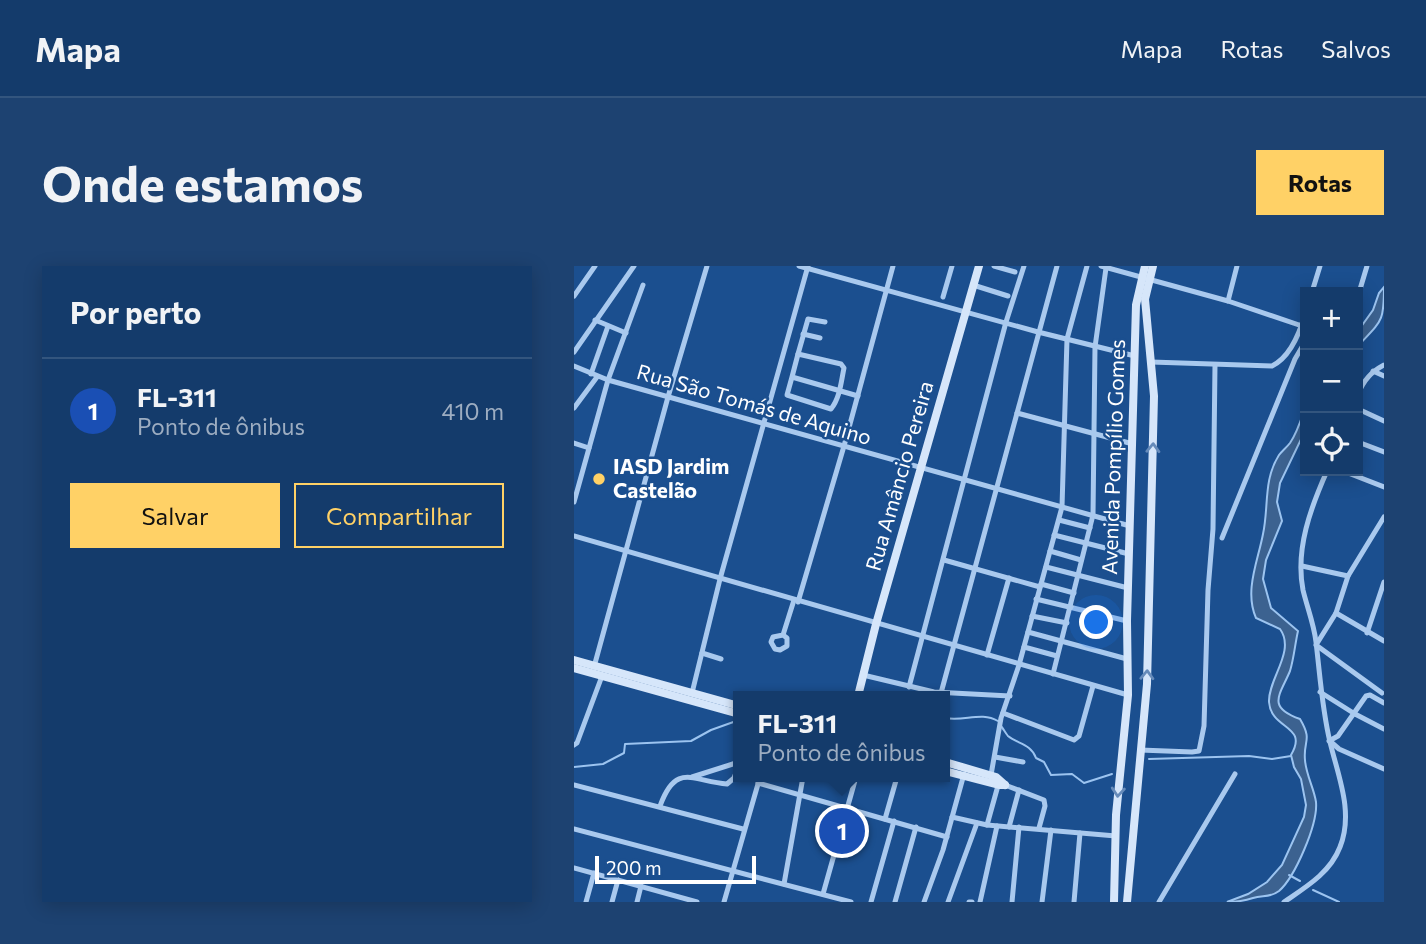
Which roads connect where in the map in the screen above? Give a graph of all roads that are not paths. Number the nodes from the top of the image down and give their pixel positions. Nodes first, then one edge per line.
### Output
1 (595, 266) edge
2 (634, 266) edge
3 (707, 266) edge
4 (799, 266) edge
5 (893, 266) edge
6 (952, 266) edge
7 (979, 266) edge
8 (994, 266) edge
9 (1024, 266) edge
10 (1057, 266) edge
11 (1087, 266) edge
12 (1145, 266) edge
13 (1153, 266) edge
14 (1237, 266) edge
15 (1320, 266) edge
16 (1367, 266) edge
17 (808, 267) edge
18 (1104, 267) edge
19 (1015, 272) dead end
20 (1146, 277) junction
21 (642, 285) dead end
22 (973, 285) junction
23 (1314, 287) edge
24 (1361, 287) edge
25 (887, 290) junction
26 (574, 296) edge
27 (1008, 296) dead end
28 (943, 297) dead end
29 (1228, 301) junction
30 (965, 310) junction
31 (596, 320) junction
32 (825, 322) dead end
33 (1006, 322) junction
34 (1300, 325) edge
35 (608, 326) junction
36 (626, 332) junction
37 (1038, 332) junction
38 (1300, 332) edge
39 (803, 334) junction
40 (820, 338) dead end
41 (1066, 339) junction
42 (1095, 347) junction
43 (1300, 350) edge
44 (574, 352) edge
45 (798, 354) junction
46 (1135, 356) junction
47 (1151, 362) junction
48 (1215, 365) junction
49 (1384, 365) edge
50 (574, 366) edge
51 (1373, 371) junction
52 (594, 375) junction
53 (1384, 376) edge
54 (792, 377) junction
55 (608, 380) junction
56 (1363, 383) edge
57 (839, 391) junction
58 (858, 396) junction
59 (668, 397) junction
60 (574, 408) edge
61 (1363, 412) edge
62 (1017, 413) junction
63 (1384, 421) edge
64 (764, 424) junction
65 (1063, 425) junction
66 (1095, 434) junction
67 (574, 443) edge
68 (1133, 444) junction
69 (1363, 444) edge
70 (844, 446) junction
71 (589, 448) junction
72 (1384, 452) edge
73 (920, 467) junction
74 (1325, 476) edge
75 (1356, 476) edge
76 (964, 480) junction
77 (1384, 487) edge
78 (996, 488) junction
79 (574, 502) edge
80 (1062, 507) junction
81 (1093, 515) junction
82 (1384, 517) edge
83 (1059, 520) junction
84 (1130, 526) junction
85 (1090, 528) junction
86 (574, 536) edge
87 (1055, 536) junction
88 (1222, 538) dead end
89 (1086, 544) junction
90 (1051, 551) junction
91 (626, 552) junction
92 (1129, 554) junction
93 (944, 560) junction
94 (1081, 560) junction
95 (1302, 566) junction
96 (1046, 567) junction
97 (976, 569) junction
98 (1078, 575) junction
99 (1348, 576) junction
100 (1009, 578) junction
101 (720, 579) junction
102 (1384, 582) edge
103 (1041, 585) junction
104 (1128, 588) junction
105 (1074, 593) junction
106 (1037, 599) junction
107 (796, 601) junction
108 (1071, 608) junction
109 (1336, 614) junction
110 (1032, 615) junction
111 (1127, 621) junction
112 (1066, 623) junction
113 (876, 624) junction
114 (1028, 632) junction
115 (1367, 633) junction
116 (783, 635) dead end
117 (922, 637) junction
118 (1061, 640) junction
119 (1384, 641) edge
120 (1316, 645) junction
121 (954, 646) junction
122 (1024, 647) junction
123 (702, 653) junction
124 (987, 655) junction
125 (1057, 656) junction
126 (722, 659) dead end
127 (1128, 659) junction
128 (574, 660) edge
129 (1020, 664) junction
130 (574, 668) edge
131 (1053, 674) junction
132 (597, 675) junction
133 (863, 675) junction
134 (1093, 685) junction
135 (909, 688) junction
136 (859, 691) edge
137 (934, 691) edge
138 (942, 691) edge
139 (1381, 691) edge
140 (950, 692) edge
141 (1320, 692) junction
142 (692, 693) junction
143 (1128, 695) junction
144 (1370, 695) junction
145 (1010, 696) junction
146 (1377, 699) junction
147 (733, 704) edge
148 (1384, 704) edge
149 (733, 712) edge
150 (1355, 714) junction
151 (1002, 715) junction
152 (1125, 724) junction
153 (1142, 726) junction
154 (1384, 729) edge
155 (1122, 741) junction
156 (1329, 741) junction
157 (574, 745) edge
158 (1141, 747) junction
159 (995, 757) junction
160 (1023, 762) dead end
161 (950, 764) edge
162 (733, 765) edge
163 (1384, 769) edge
164 (950, 771) edge
165 (965, 772) junction
166 (1235, 774) dead end
167 (991, 775) junction
168 (692, 777) junction
169 (733, 779) edge
170 (758, 782) edge
171 (764, 782) edge
172 (802, 782) edge
173 (855, 782) edge
174 (896, 782) edge
175 (1001, 783) junction
176 (574, 785) edge
177 (1019, 790) junction
178 (799, 795) junction
179 (660, 806) junction
180 (847, 809) junction
181 (953, 817) junction
182 (885, 819) junction
183 (894, 821) junction
184 (977, 824) junction
185 (987, 825) junction
186 (997, 826) junction
187 (1009, 827) junction
188 (1019, 827) junction
189 (916, 828) junction
190 (1039, 828) junction
191 (574, 829) edge
192 (743, 829) junction
193 (1051, 830) junction
194 (1080, 833) junction
195 (947, 836) junction
196 (1116, 836) junction
197 (574, 868) edge
198 (731, 872) junction
199 (594, 873) junction
200 (618, 880) junction
201 (784, 884) junction
202 (641, 886) junction
203 (665, 893) junction
204 (823, 894) junction
205 (687, 901) edge
206 (586, 902) edge
207 (612, 902) edge
208 (637, 902) edge
209 (662, 902) edge
210 (697, 902) edge
211 (724, 902) edge
212 (851, 902) edge
213 (871, 902) edge
214 (895, 902) edge
215 (924, 902) edge
216 (948, 902) edge
217 (981, 902) edge
218 (1012, 902) edge
219 (1042, 902) edge
220 (1074, 902) edge
221 (1114, 902) edge
222 (1127, 902) edge
223 (1159, 902) edge
224 (1284, 902) edge

1 - 26 street
2 - 31 street
3 - 59 street
4 - 17 street
5 - 25 street
6 - 28 street
7 - 22 main road, Rua Amâncio Pereira
8 - 19 street
9 - 33 street
10 - 37 street
11 - 41 street
12 - 20 main road, Avenida Pompílio Gomes
13 - 20 main road, Avenida Pompílio Gomes
14 - 29 street
15 - 23 street
16 - 24 street
17 - 25 street
17 - 64 street
18 - 20 street
18 - 42 street
20 - 29 street
20 - 46 main road, Avenida Pompílio Gomes
20 - 47 main road, Avenida Pompílio Gomes
21 - 36 street
22 - 27 street
22 - 30 main road, Rua Amâncio Pereira
25 - 30 street
25 - 58 street
29 - 34 street
30 - 33 street
30 - 73 main road, Rua Amâncio Pereira
31 - 35 street
31 - 44 street
32 - 39 street
33 - 37 street
33 - 76 street
35 - 36 street
35 - 52 street
36 - 55 street
37 - 41 street
37 - 62 street
38 - 48 street
39 - 40 street
39 - 45 street
41 - 42 street
41 - 65 street
42 - 46 street
42 - 66 street
43 - 88 street
45 - 54 street
45 - 57 street
46 - 68 main road, Avenida Pompílio Gomes
47 - 48 street
153 -> 47 main road, Avenida Pompílio Gomes
48 - 158 street
49 - 51 street
50 - 52 street, Rua São Tomás de Aquino
51 - 53 street
51 - 56 street
52 - 55 street, Rua São Tomás de Aquino
52 - 60 street
54 - 57 street
54 - 57 street
55 - 59 street, Rua São Tomás de Aquino
55 - 71 street
57 - 58 street
58 - 70 street
59 - 64 street, Rua São Tomás de Aquino
59 - 91 street
61 - 63 street
62 - 65 street
62 - 78 street
64 - 70 street, Rua São Tomás de Aquino
64 - 101 street
65 - 66 street
65 - 80 street
66 - 68 street
66 - 81 street
67 - 71 street
68 - 84 main road, Avenida Pompílio Gomes
69 - 72 street
70 - 73 street, Rua São Tomás de Aquino
70 - 107 street
71 - 79 street
73 - 76 street, Rua São Tomás de Aquino
73 - 113 main road, Rua Amâncio Pereira
74 - 95 street
75 - 77 street
76 - 78 street, Rua São Tomás de Aquino
76 - 93 street
78 - 80 street, Rua São Tomás de Aquino
78 - 97 street
80 - 81 street, Rua São Tomás de Aquino
80 - 83 street
81 - 84 street, Rua São Tomás de Aquino
81 - 85 street
82 - 99 street
83 - 85 street
83 - 87 street
84 - 92 main road, Avenida Pompílio Gomes
85 - 89 street
86 - 91 street
87 - 89 street
87 - 90 street
89 - 92 street
89 - 94 street
90 - 94 street
90 - 96 street
91 - 101 street
91 - 132 street
92 - 104 main road, Avenida Pompílio Gomes
93 - 97 street
93 - 117 street
94 - 98 street
95 - 99 street
95 - 120 street
96 - 98 street
96 - 103 street
97 - 100 street
97 - 121 street
98 - 104 street
98 - 105 street
99 - 109 street
100 - 103 street
100 - 124 street
101 - 107 street
101 - 123 street
102 - 115 street
103 - 105 street
103 - 106 street
104 - 111 main road, Avenida Pompílio Gomes
105 - 108 street
106 - 108 street
106 - 110 street
107 - 113 street
107 - 116 street
108 - 111 street
108 - 112 street
109 - 115 street
109 - 120 street
110 - 112 street
110 - 114 street
111 - 127 main road, Avenida Pompílio Gomes
112 - 118 street
113 - 117 street
113 - 133 main road, Rua Amâncio Pereira
114 - 118 street
114 - 122 street
115 - 119 street
117 - 121 street
117 - 135 street
118 - 125 street
118 - 127 street
120 - 139 street
120 - 141 street
121 - 124 street
121 - 138 street
122 - 125 street
122 - 129 street
123 - 126 street
123 - 142 street
124 - 129 street
125 - 131 street
127 - 143 main road, Avenida Pompílio Gomes
128 - 132 main road
129 - 131 street
129 - 145 street
130 - 132 main road
131 - 134 street
132 - 142 main road
132 - 149 main road
132 - 157 street
133 - 135 street
133 - 136 main road, Rua Amâncio Pereira
134 - 143 street
134 - 151 street
135 - 137 street
139 - 144 street
139 - 146 street
140 - 145 street
141 - 150 street
141 - 156 street
142 - 147 main road
143 - 152 main road, Avenida Pompílio Gomes
144 - 146 street
144 - 150 street
145 - 151 street
146 - 148 street
150 - 154 street
150 - 156 street
151 - 159 street
152 - 153 main road
152 - 155 main road, Avenida Pompílio Gomes
153 - 158 main road, Avenida Pompílio Gomes
155 - 158 main road
155 -> 196 main road, Avenida Pompílio Gomes
156 - 163 street
156 - 224 street
158 - 222 main road, Avenida Pompílio Gomes
159 - 160 street
159 - 167 street
161 - 165 main road
162 - 168 street
164 - 165 main road
165 - 167 main road
165 - 175 main road
165 - 181 street
166 - 223 street
167 - 175 main road
168 - 169 street
168 - 179 street
170 - 192 street
171 - 178 street
172 - 178 street
173 - 180 street
174 - 182 street
175 - 177 street
175 - 185 street
176 - 179 street
177 - 187 street
177 - 190 street
178 - 180 street
178 - 201 street
179 - 192 street
180 - 182 street
180 - 204 street
181 - 184 street
181 - 195 street
182 - 183 street
183 - 189 street
183 - 213 street
184 - 185 street
184 - 216 street
185 - 186 street
186 - 187 street
186 - 217 street
187 - 188 street
188 - 190 street
188 - 218 street
189 - 195 street
189 - 214 street
190 - 193 street
191 - 198 street
192 - 198 street
193 - 194 street
193 - 219 street
194 - 196 street
194 - 220 street
195 - 215 street
196 - 221 main road, Avenida Pompílio Gomes
197 - 199 street
198 - 201 street
198 - 211 street
199 - 200 street
199 - 206 street
200 - 202 street
200 - 207 street
201 - 204 street
202 - 203 street
202 - 208 street
203 - 205 street
203 - 209 street
204 - 212 street
205 - 210 street

